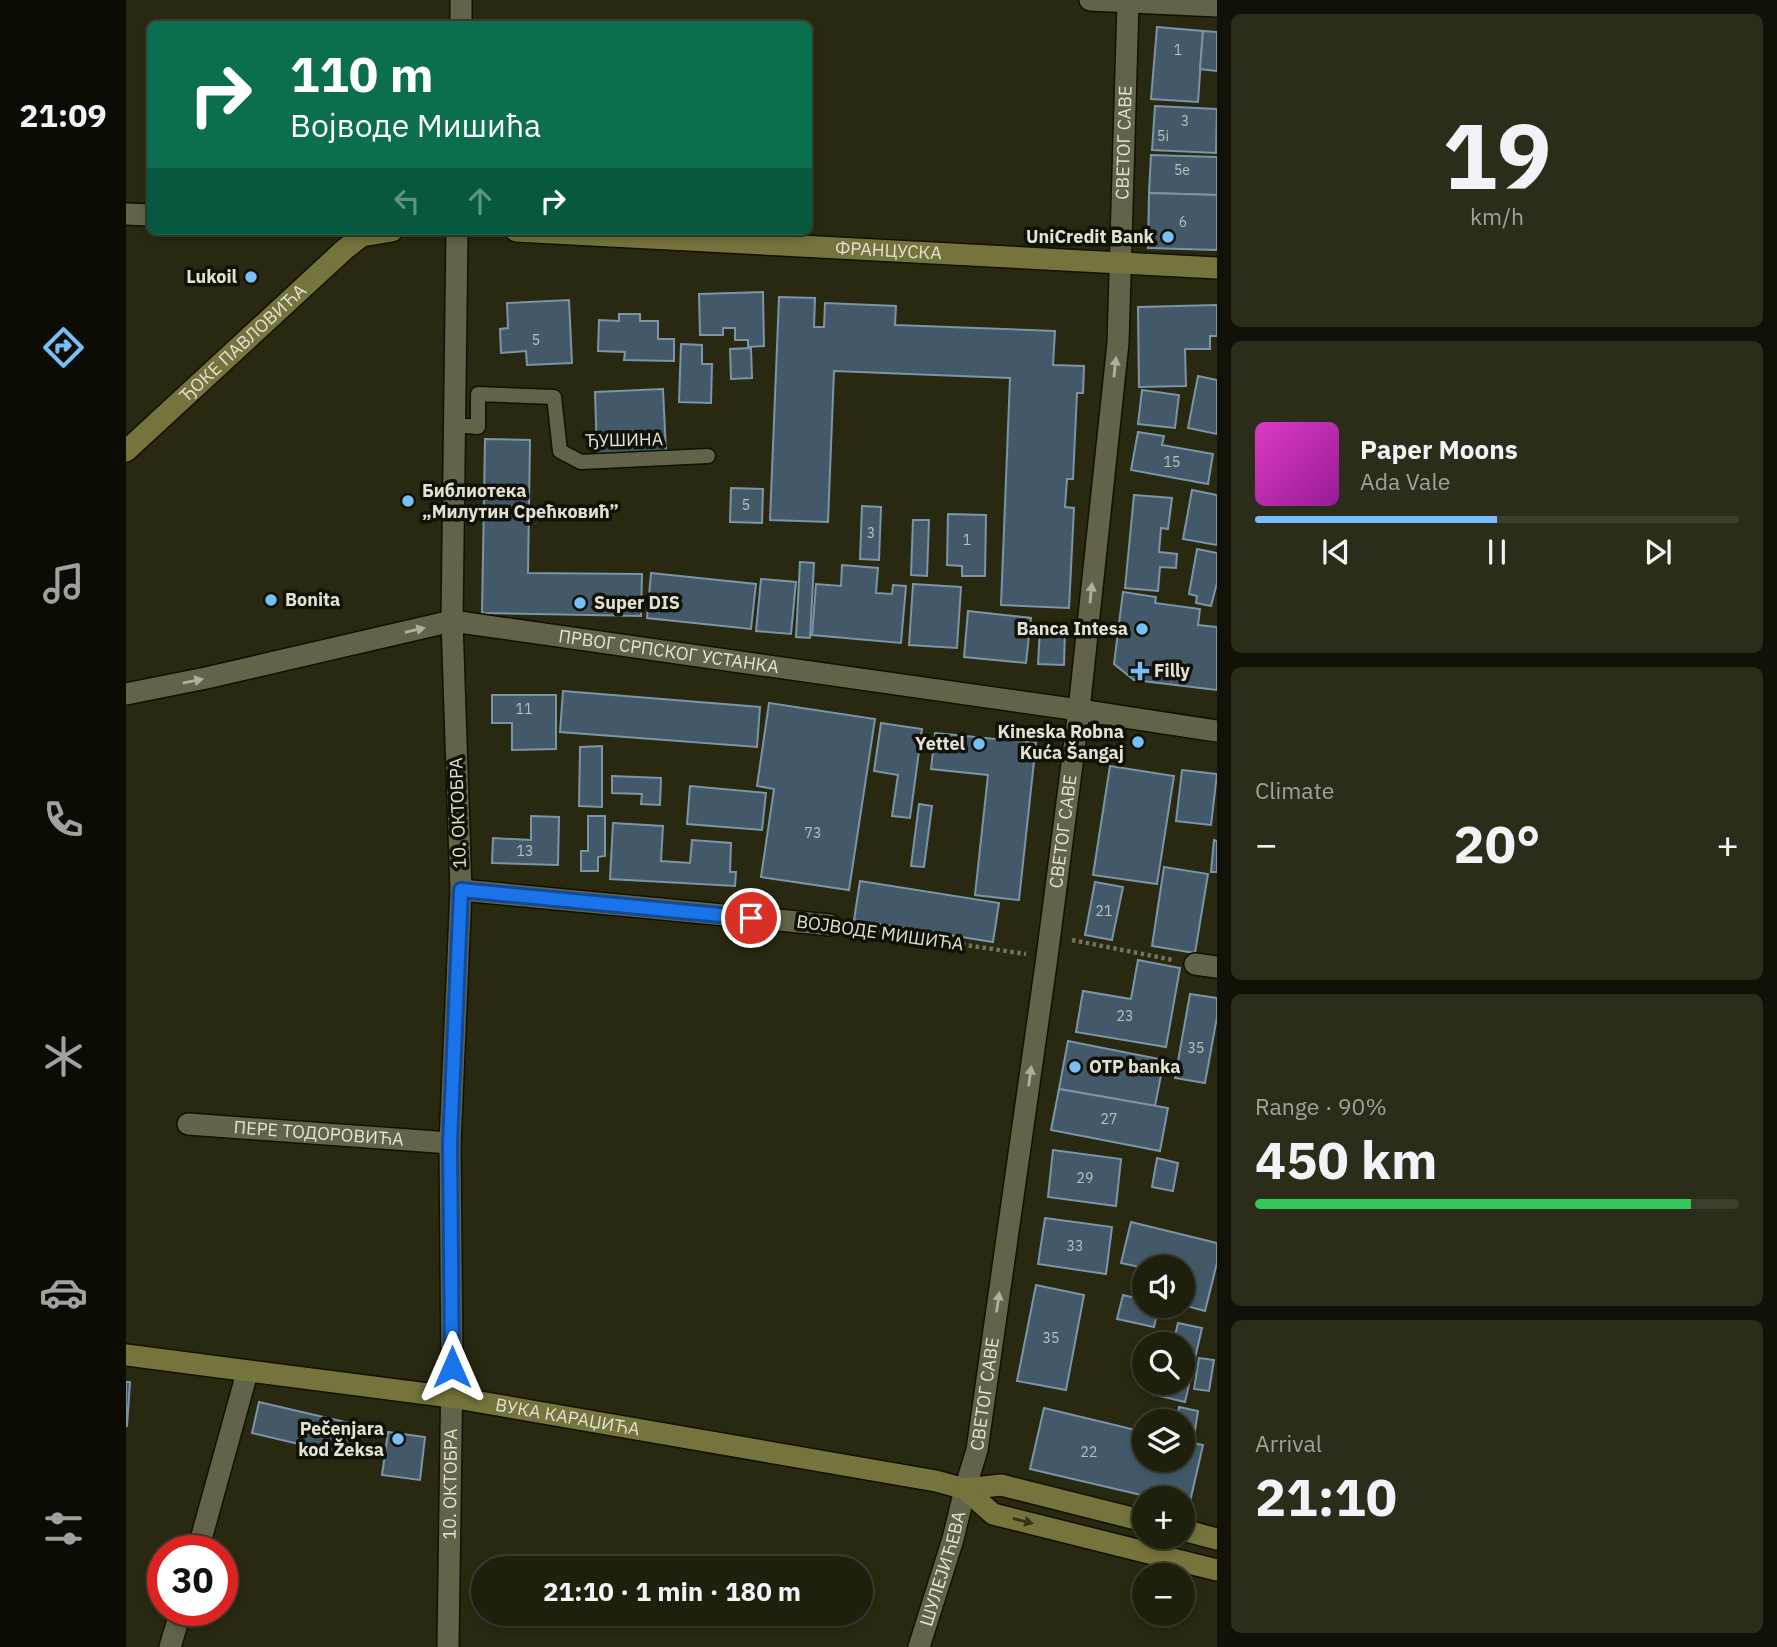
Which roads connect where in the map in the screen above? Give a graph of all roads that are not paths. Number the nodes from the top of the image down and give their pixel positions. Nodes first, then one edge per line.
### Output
1 (461, 0) edge
2 (1090, 0) edge
3 (1128, 1) edge
4 (1217, 6) edge
5 (461, 21) edge
6 (126, 214) edge
7 (147, 215) edge
8 (358, 235) edge
9 (457, 235) edge
10 (589, 235) edge
11 (1121, 264) junction
12 (1217, 268) edge
13 (455, 425) junction
14 (126, 451) edge
15 (708, 456) dead end
16 (452, 621) junction
17 (126, 694) edge
18 (1079, 710) junction
19 (1217, 732) edge
20 (461, 890) junction
21 (830, 925) road end
22 (1195, 964) road end
23 (1217, 967) edge
24 (188, 1124) dead end
25 (450, 1143) junction
26 (126, 1355) edge
27 (247, 1373) junction
28 (451, 1397) junction
29 (965, 1489) junction
30 (1132, 1518) edge
31 (1195, 1533) edge
32 (202, 1535) edge
33 (1217, 1539) edge
34 (1217, 1570) edge
35 (176, 1626) edge
36 (170, 1647) edge
37 (448, 1647) edge
38 (919, 1647) edge

1 - 5 street
2 - 3 street
3 - 4 street
3 - 11 street, СВЕТОГ САВЕ
6 - 7 street
8 - 14 street, ЂОКЕ ПАВЛОВИЋА
9 - 13 street, 10. ОКТОБРА
10 - 11 street, ФРАНЦУСКА
11 - 12 street, ФРАНЦУСКА
18 -> 11 street, СВЕТОГ САВЕ
13 - 15 lane, ЂУШИНА
13 - 16 street, 10. ОКТОБРА
17 -> 16 street, ПРВОГ СРПСКОГ УСТАНКА
16 - 18 street, ПРВОГ СРПСКОГ УСТАНКА
16 - 20 street, 10. ОКТОБРА
18 - 19 street, ПРВОГ СРПСКОГ УСТАНКА
29 -> 18 street, СВЕТОГ САВЕ
20 - 21 street, ВОЈВОДЕ МИШИЋА
20 - 25 street, 10. ОКТОБРА
22 - 23 street
24 - 25 street, ПЕРЕ ТОДОРОВИЋА
25 - 28 street, 10. ОКТОБРА
26 - 27 street, ВУКА КАРАЏИЋА
27 - 28 street, ВУКА КАРАЏИЋА
27 - 32 street
28 - 29 street, ВУКА КАРАЏИЋА
28 - 37 street, 10. ОКТОБРА
29 - 30 street, ВУКА КАРАЏИЋА
29 -> 34 street, ВУКА КАРАЏИЋА
29 - 38 street, ШУЛЕЈИЋЕВА
31 - 33 street
35 - 36 street

